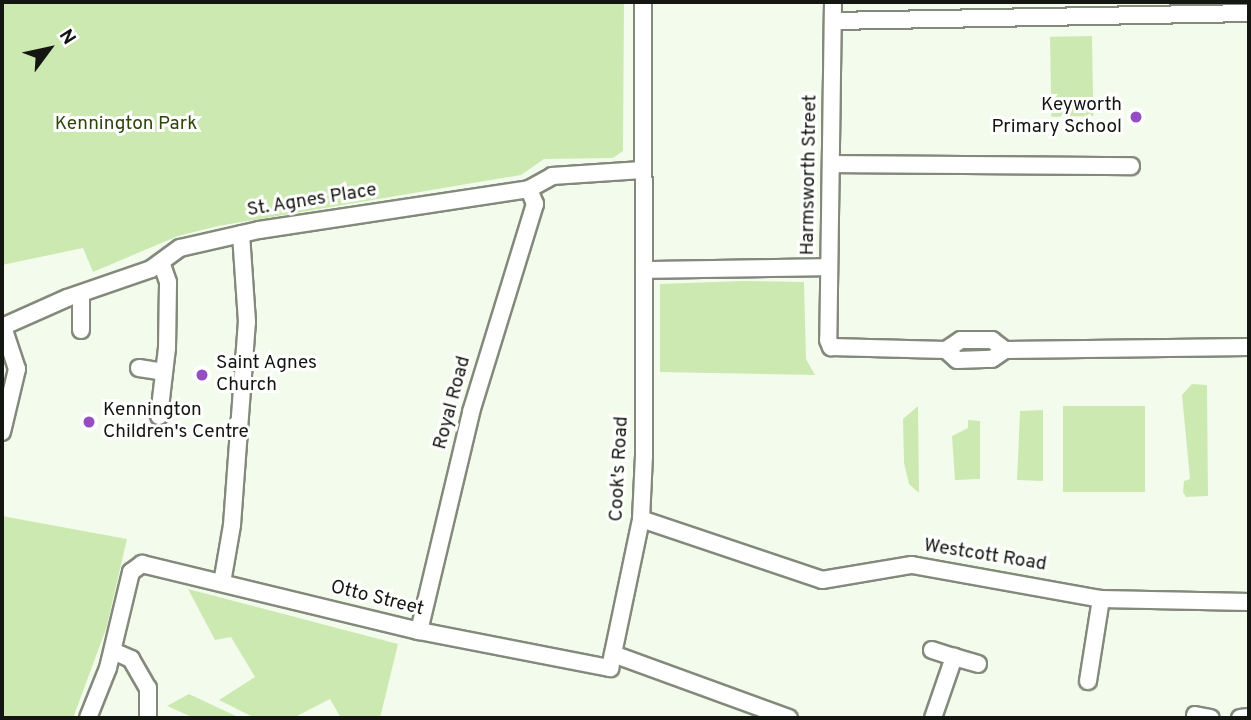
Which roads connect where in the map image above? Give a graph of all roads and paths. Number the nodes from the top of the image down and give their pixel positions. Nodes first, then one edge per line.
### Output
1 (643, 2) edge
2 (833, 2) edge
3 (1161, 9) edge
4 (1249, 13) edge
5 (833, 21) junction
6 (832, 164) junction
7 (1131, 166) dead end
8 (642, 170) junction
9 (529, 189) junction
10 (241, 234) junction
11 (161, 262) junction
12 (829, 268) junction
13 (644, 270) junction
14 (81, 293) junction
15 (2, 327) edge
16 (81, 330) dead end
17 (1249, 347) edge
18 (139, 368) dead end
19 (164, 372) junction
20 (159, 416) dead end
21 (2, 432) edge
22 (641, 519) junction
23 (222, 583) junction
24 (1101, 599) junction
25 (1249, 603) edge
26 (419, 631) junction
27 (932, 650) dead end
28 (113, 651) junction
29 (954, 657) junction
30 (611, 661) junction
31 (978, 664) dead end
32 (1088, 681) dead end
33 (1249, 717) edge
34 (88, 718) edge
35 (148, 718) edge
36 (789, 718) edge
37 (933, 718) edge
38 (1240, 718) edge

1 - 8 street, Cook's Road
2 - 5 street, Harmsworth Street
3 - 4 street
3 - 5 street
5 - 6 street, Harmsworth Street
6 - 7 street
6 - 12 street, Harmsworth Street
8 - 9 street, St. Agnes Place
8 - 13 street, Cook's Road
9 - 10 street, St. Agnes Place
9 - 26 street, Royal Road
10 - 11 street, St. Agnes Place
10 - 23 street
11 - 14 street, St. Agnes Place
11 - 19 street
12 - 13 street
12 - 17 street, Harmsworth Street
13 - 22 street, Cook's Road
14 - 15 street, St. Agnes Place
14 - 16 street
15 - 21 street, St. Agnes Place
18 - 19 street
19 - 20 street
22 - 24 street, Westcott Road
22 - 30 street, Cook's Road
23 - 26 street, Otto Street
23 - 28 street, Otto Street
24 - 25 street, Westcott Road
24 - 32 street
26 - 30 street, Otto Street
27 - 29 street
28 - 34 street
28 - 35 street
29 - 31 street
29 - 37 street
30 - 36 street, Otto Street
33 - 38 street

